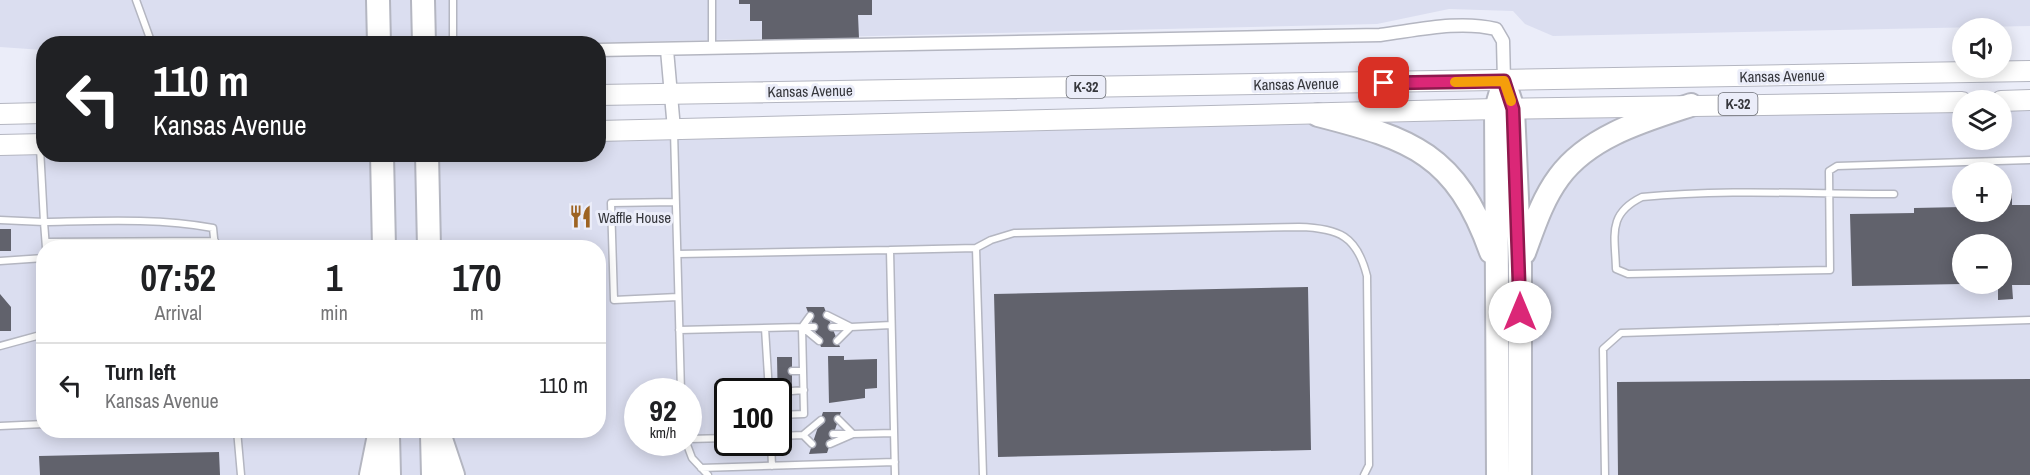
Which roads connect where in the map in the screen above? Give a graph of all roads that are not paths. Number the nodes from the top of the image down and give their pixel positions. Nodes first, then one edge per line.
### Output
1 (136, 0) edge
2 (378, 0) edge
3 (423, 0) edge
4 (453, 0) edge
5 (712, 0) edge
6 (149, 36) edge
7 (379, 36) edge
8 (424, 36) edge
9 (453, 36) edge
10 (712, 48) junction
11 (606, 50) edge
12 (667, 50) junction
13 (2030, 71) edge
14 (1504, 81) junction
15 (669, 93) junction
16 (606, 95) edge
17 (2030, 100) edge
18 (2012, 101) edge
19 (1952, 102) edge
20 (1691, 105) junction
21 (1504, 109) junction
22 (36, 113) edge
23 (0, 114) edge
24 (1318, 115) junction
25 (674, 129) junction
26 (606, 131) edge
27 (36, 144) edge
28 (0, 145) edge
29 (2030, 160) edge
30 (42, 162) edge
31 (382, 162) edge
32 (427, 162) edge
33 (1830, 194) junction
34 (1894, 194) dead end
35 (676, 202) junction
36 (0, 220) edge
37 (44, 222) junction
38 (46, 240) edge
39 (214, 240) edge
40 (384, 240) edge
41 (429, 240) edge
42 (976, 248) junction
43 (890, 250) junction
44 (678, 254) junction
45 (36, 259) edge
46 (0, 261) edge
47 (1520, 265) junction
48 (1497, 267) junction
49 (678, 297) junction
50 (827, 315) dead end
51 (810, 316) dead end
52 (2030, 320) edge
53 (891, 324) junction
54 (802, 327) junction
55 (814, 327) dead end
56 (832, 327) dead end
57 (850, 327) junction
58 (765, 328) junction
59 (679, 330) junction
60 (36, 336) edge
61 (837, 340) dead end
62 (819, 341) dead end
63 (0, 346) edge
64 (792, 371) dead end
65 (803, 371) junction
66 (768, 372) junction
67 (778, 372) dead end
68 (681, 378) edge
69 (768, 378) edge
70 (804, 390) junction
71 (792, 391) dead end
72 (792, 414) edge
73 (838, 419) dead end
74 (821, 420) dead end
75 (36, 424) edge
76 (0, 426) edge
77 (894, 433) junction
78 (833, 434) dead end
79 (853, 434) junction
80 (792, 435) edge
81 (803, 435) junction
82 (815, 435) dead end
83 (238, 438) edge
84 (378, 438) edge
85 (388, 438) edge
86 (432, 438) edge
87 (441, 438) edge
88 (812, 444) dead end
89 (830, 444) dead end
90 (691, 456) edge
91 (772, 456) edge
92 (895, 462) junction
93 (772, 466) junction
94 (701, 468) junction
95 (242, 475) edge
96 (371, 475) edge
97 (389, 475) edge
98 (433, 475) edge
99 (453, 475) edge
100 (708, 475) edge
101 (895, 475) edge
102 (983, 475) edge
103 (1364, 475) edge
104 (1498, 475) edge
105 (1520, 475) edge
106 (1605, 475) edge

1 - 6 lane
2 - 7 highway
3 - 8 highway
4 - 9 lane
5 - 10 lane
10 - 12 street
10 - 14 street
11 - 12 street
12 - 15 street
13 - 14 main road, Kansas Avenue / K-32
14 - 15 main road, Kansas Avenue / K-32
14 - 21 highway
15 - 16 main road, Kansas Avenue / K-32
15 - 25 street
17 - 18 main road
19 - 20 main road, Kansas Avenue / K-32
20 - 21 main road, Kansas Avenue / K-32
20 - 47 highway
21 - 24 main road, Kansas Avenue / K-32
21 - 47 highway
21 - 48 highway
22 - 23 main road
24 - 25 main road, Kansas Avenue / K-32
24 - 48 highway
25 - 26 main road, Kansas Avenue / K-32
25 - 35 lane
27 - 28 main road
29 - 33 lane
30 - 37 lane
31 - 40 highway
32 - 41 highway
33 - 33 lane
33 - 34 lane
35 - 44 lane
35 - 49 lane
36 - 37 lane
37 - 38 lane
37 - 39 lane
42 - 43 lane
42 - 102 lane
42 - 103 lane
43 - 44 lane
43 - 53 lane
44 - 49 lane
45 - 46 lane
47 - 105 highway
48 - 104 highway
49 - 59 lane
50 - 57 lane
51 - 54 lane
52 - 106 lane
53 - 57 lane
53 - 77 lane
54 - 55 lane
54 - 58 lane
54 - 62 lane
54 - 65 lane
56 - 57 lane
57 - 61 lane
58 - 59 lane
58 - 66 lane
59 - 68 lane
60 - 63 lane
64 - 65 lane
65 - 70 lane
66 - 67 lane
66 - 69 lane
70 - 71 lane
70 - 72 lane
73 - 79 lane
74 - 81 lane
75 - 76 lane
77 - 79 lane
77 - 92 lane
78 - 79 lane
79 - 89 lane
80 - 81 lane
81 - 82 lane
81 - 88 lane
83 - 95 lane
84 - 96 highway
85 - 97 highway
86 - 98 highway
87 - 99 highway
90 - 94 lane
91 - 93 lane
92 - 93 lane
92 - 101 lane
93 - 94 lane
94 - 100 lane

